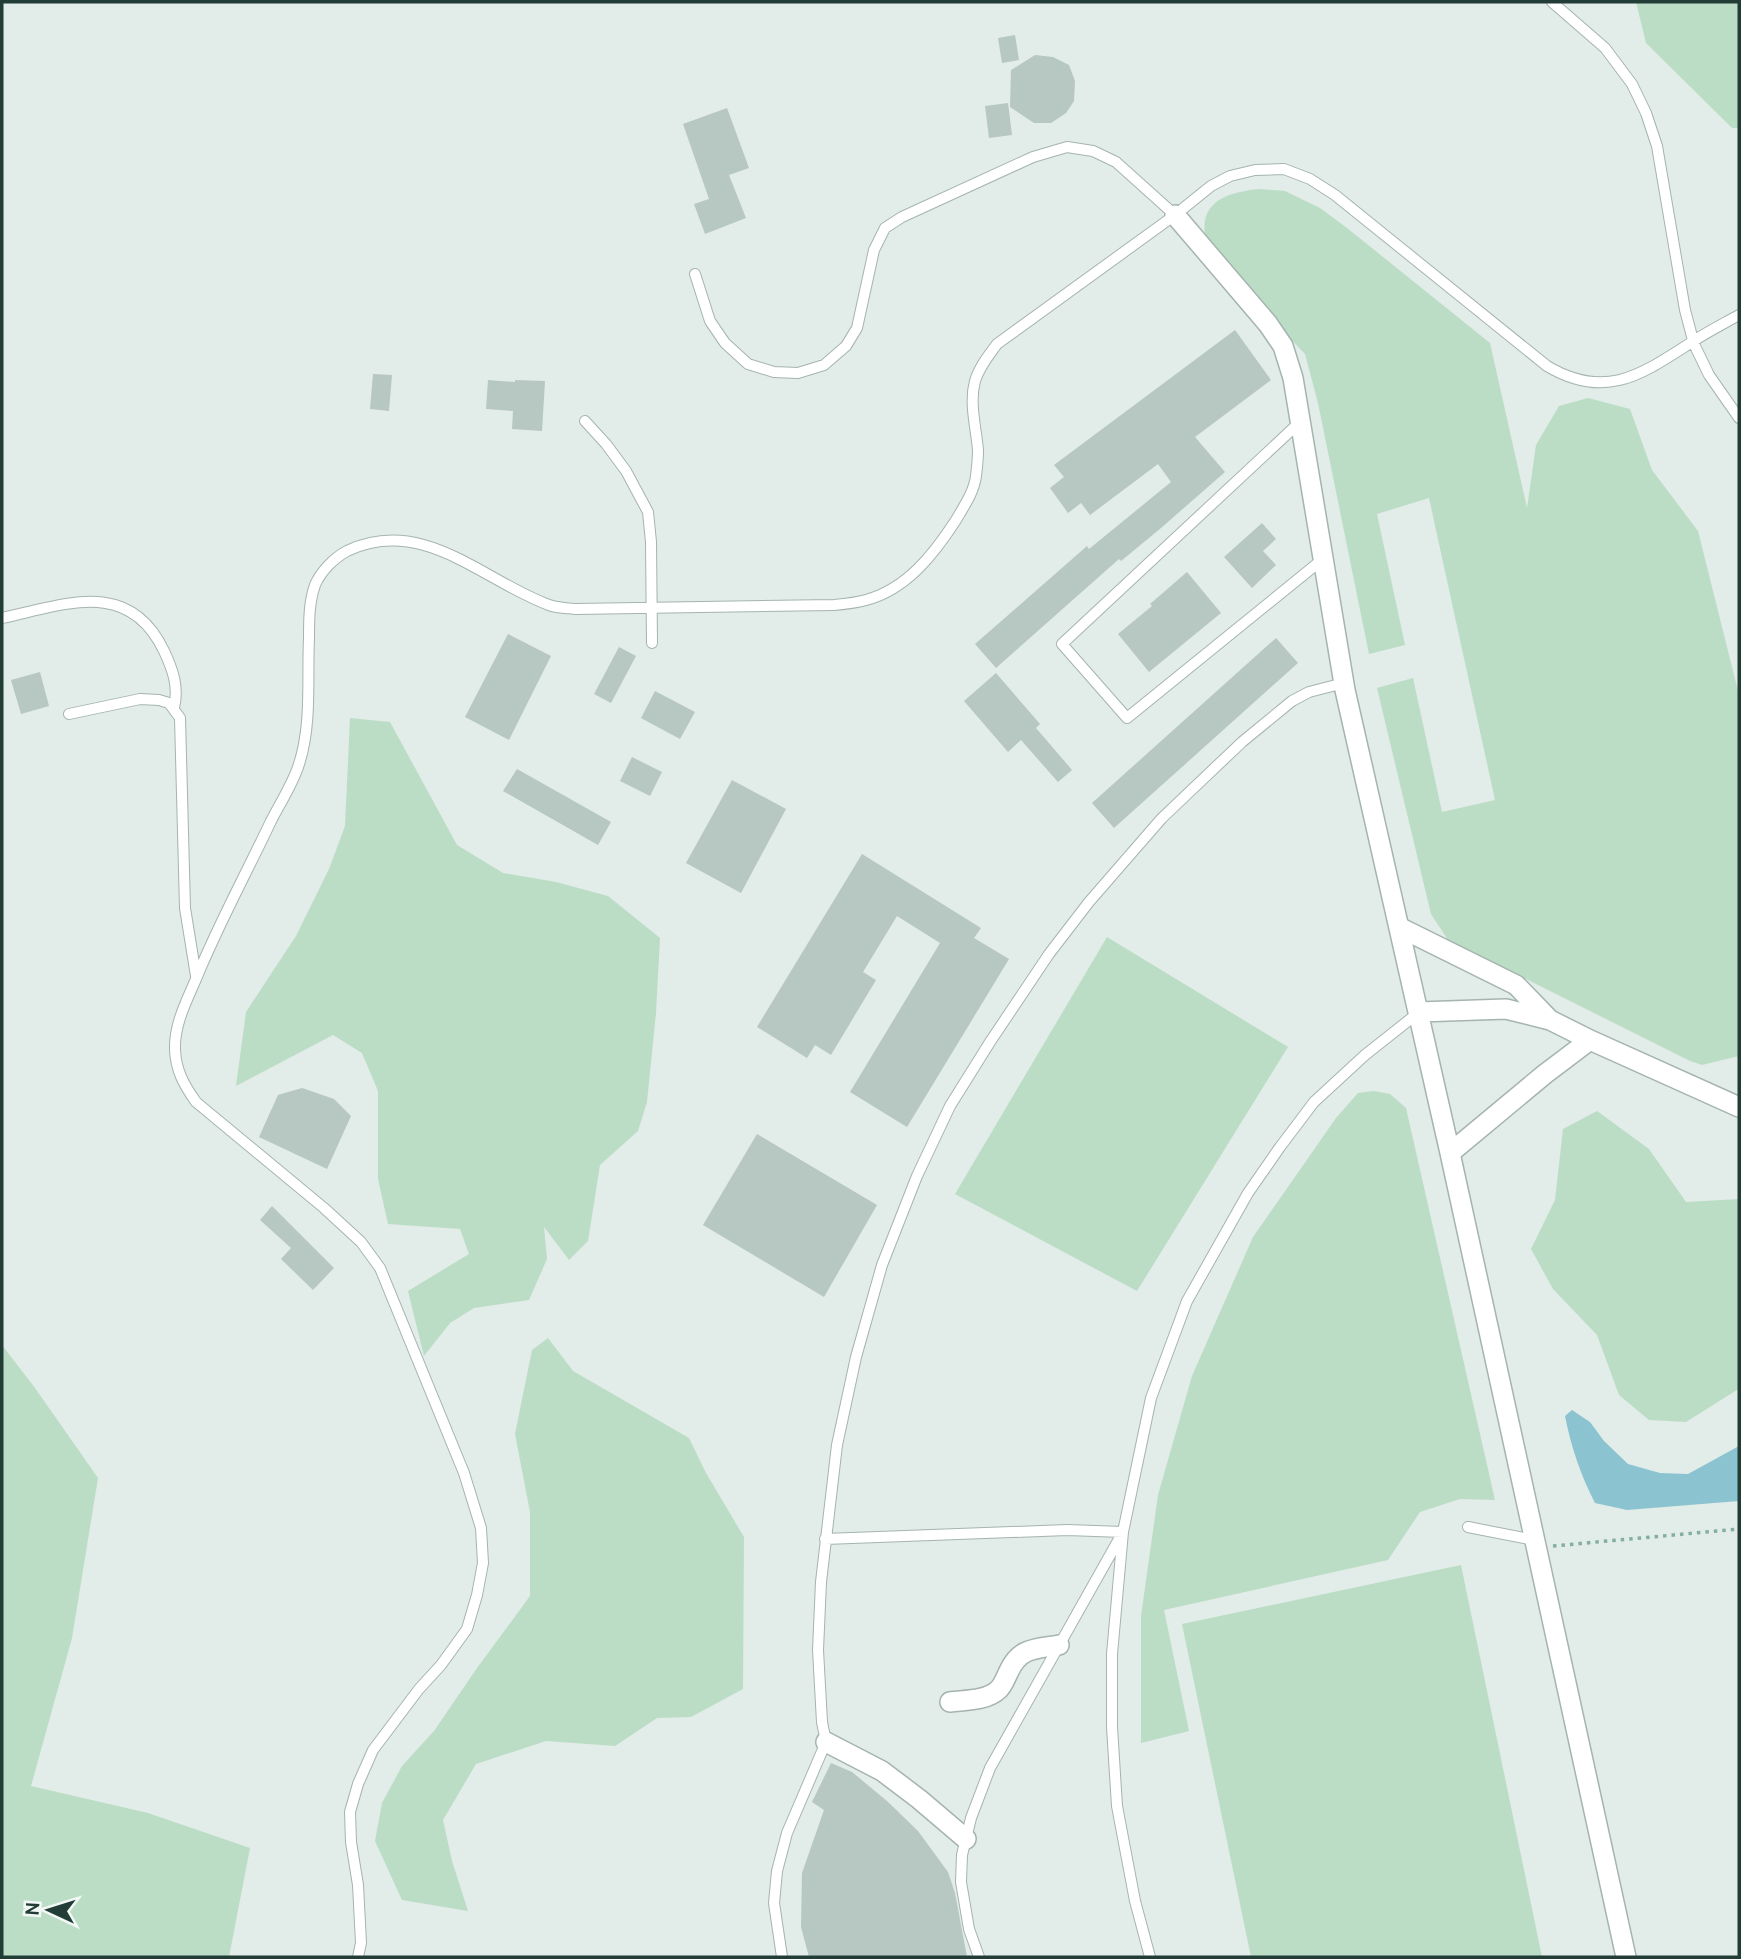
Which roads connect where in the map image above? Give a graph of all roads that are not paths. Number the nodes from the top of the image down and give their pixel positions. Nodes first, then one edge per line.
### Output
1 (1552, 2) edge
2 (1175, 215) junction
3 (695, 274) dead end
4 (1739, 315) edge
5 (1693, 341) junction
6 (1739, 418) edge
7 (585, 421) dead end
8 (1301, 422) junction
9 (1323, 559) junction
10 (652, 609) junction
11 (2, 618) edge
12 (652, 643) dead end
13 (1344, 683) junction
14 (174, 708) junction
15 (69, 714) dead end
16 (1399, 927) junction
17 (197, 977) junction
18 (1419, 1012) junction
19 (1550, 1020) junction
20 (1591, 1040) junction
21 (1739, 1107) edge
22 (1451, 1153) junction
23 (1468, 1527) dead end
24 (1123, 1532) junction
25 (825, 1539) junction
26 (1536, 1544) junction
27 (1059, 1645) junction
28 (950, 1702) dead end
29 (825, 1742) junction
30 (966, 1839) junction
31 (358, 1957) edge
32 (782, 1957) edge
33 (979, 1957) edge
34 (1150, 1957) edge
35 (1626, 1957) edge

1 - 5 lane
2 - 3 lane
2 - 5 lane
2 - 8 street
2 - 10 lane
4 - 5 lane
5 - 6 lane
7 - 10 lane
8 - 9 street
8 - 9 lane
9 - 13 street
10 - 12 lane
10 - 17 lane
11 - 14 lane
13 - 16 street
13 - 25 lane
14 - 15 lane
14 - 17 lane
16 - 18 street
16 - 19 street
17 - 31 lane
18 - 19 street
18 - 22 street
18 - 24 lane
19 - 20 street
20 - 21 street
20 - 22 street
22 - 26 street
23 - 26 lane
24 - 25 lane
24 - 27 lane
24 - 34 lane
25 - 29 lane
26 - 35 street
27 - 28 street
27 - 30 lane
29 - 30 street
29 - 32 lane
30 - 33 lane

